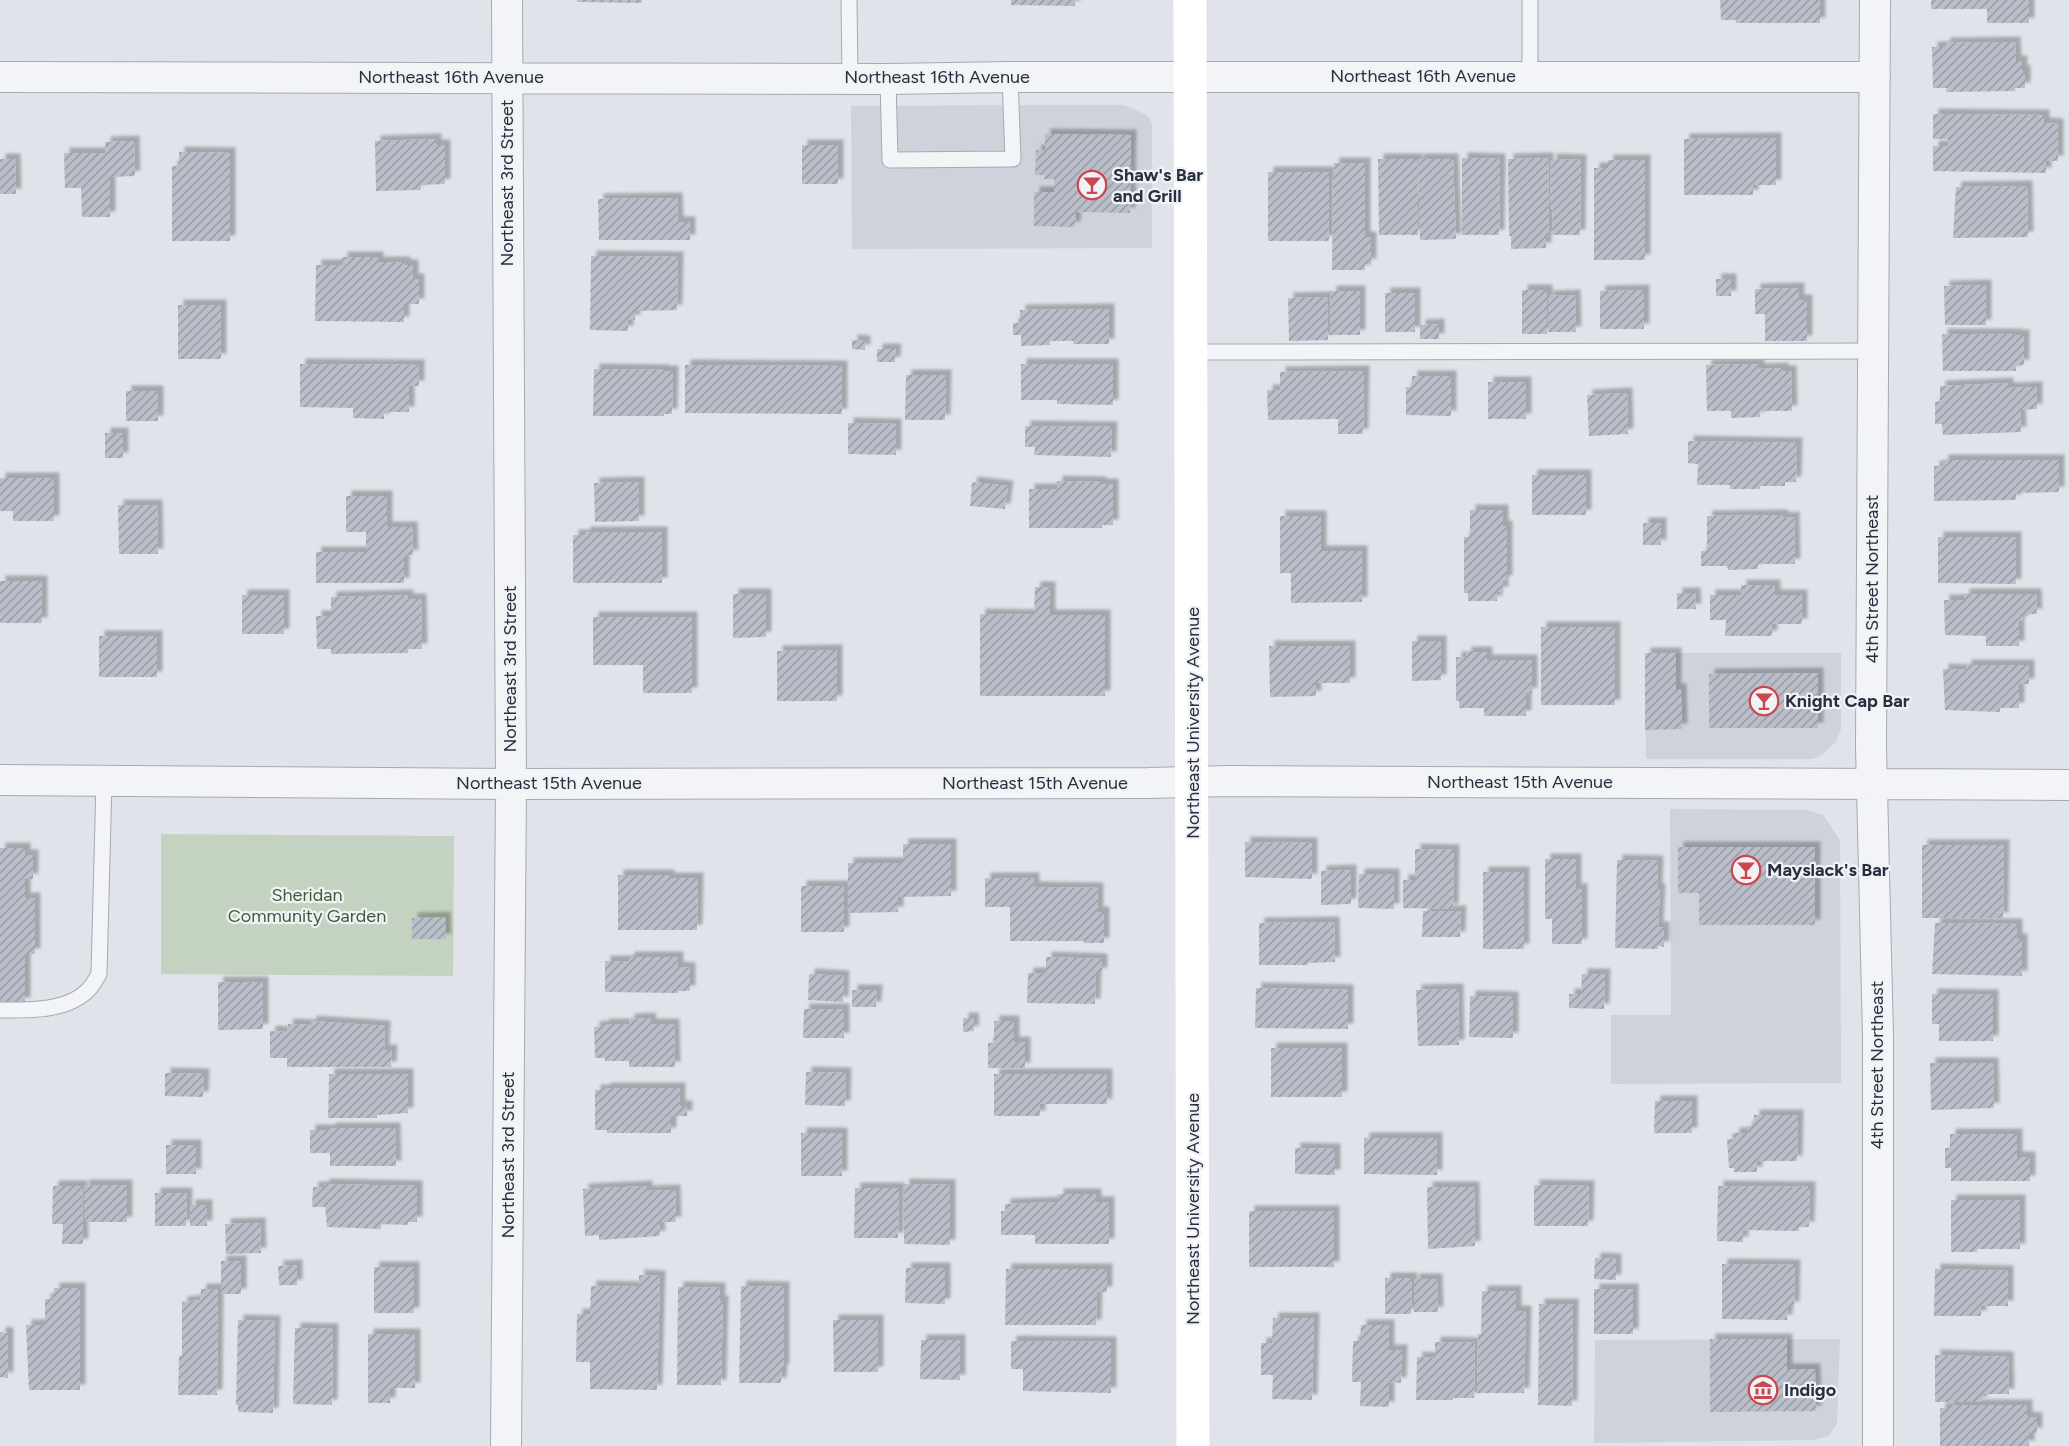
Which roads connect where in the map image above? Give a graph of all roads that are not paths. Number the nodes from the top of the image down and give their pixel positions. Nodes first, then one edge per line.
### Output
1 (507, 0) edge
2 (849, 0) edge
3 (1190, 0) edge
4 (1530, 0) edge
5 (1875, 0) edge
6 (1530, 76) junction
7 (0, 77) edge
8 (507, 77) junction
9 (1010, 77) junction
10 (1190, 77) junction
11 (1875, 77) junction
12 (850, 78) junction
13 (888, 79) junction
14 (1874, 351) junction
15 (1191, 352) junction
16 (0, 780) edge
17 (104, 781) junction
18 (1192, 782) junction
19 (1871, 783) junction
20 (511, 784) junction
21 (2069, 785) edge
22 (0, 1010) edge
23 (506, 1446) edge
24 (1193, 1446) edge
25 (1878, 1446) edge

1 - 8 street, Northeast 3rd Street
2 - 12 lane
3 - 10 main road, Northeast University Avenue
4 - 6 lane
5 - 11 street, 4th Street Northeast
6 - 10 street, Northeast 16th Avenue
6 - 11 street, Northeast 16th Avenue
7 - 8 street, Northeast 16th Avenue
8 - 12 street, Northeast 16th Avenue
8 - 20 street, Northeast 3rd Street
9 - 10 street, Northeast 16th Avenue
9 - 13 street, Northeast 16th Avenue
9 - 13 lane
10 - 15 main road, Northeast University Avenue
11 - 14 street, 4th Street Northeast
12 - 13 street, Northeast 16th Avenue
14 - 15 lane
14 - 19 street, 4th Street Northeast
15 - 18 main road, Northeast University Avenue
16 - 17 street, Northeast 15th Avenue
17 - 20 street, Northeast 15th Avenue
17 - 22 lane
18 - 19 street, Northeast 15th Avenue
18 - 20 street, Northeast 15th Avenue
18 - 24 main road, Northeast University Avenue
19 - 21 street, Northeast 15th Avenue
19 - 25 street, 4th Street Northeast
20 - 23 street, Northeast 3rd Street

